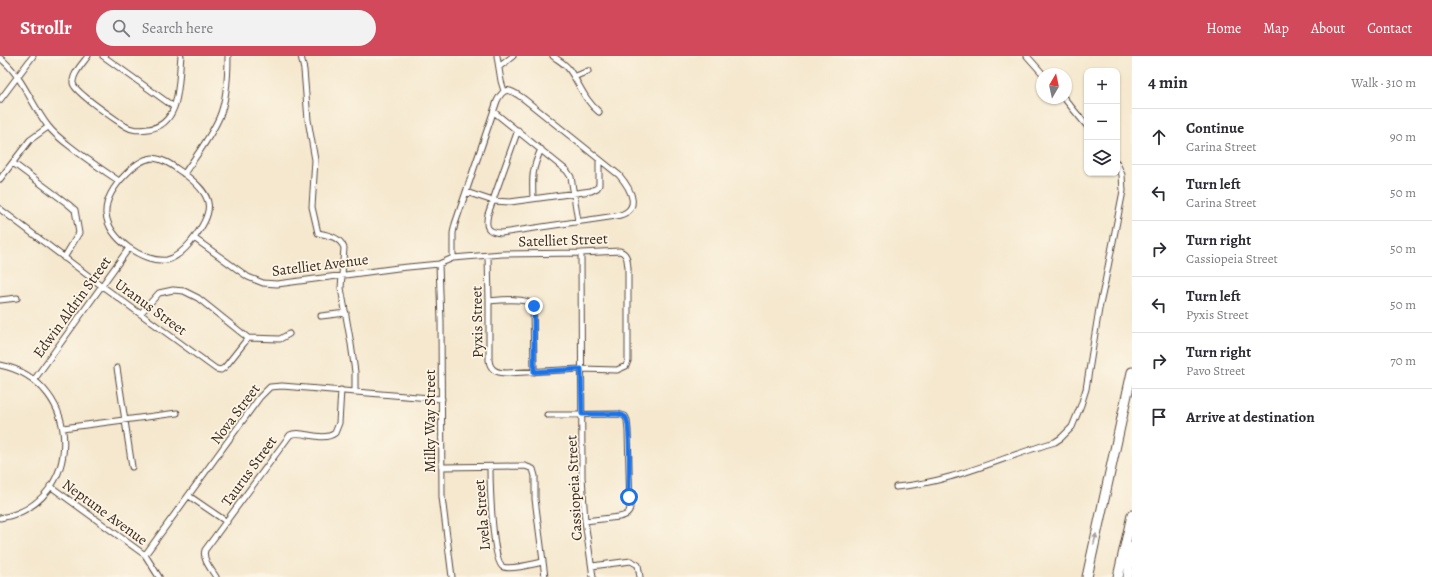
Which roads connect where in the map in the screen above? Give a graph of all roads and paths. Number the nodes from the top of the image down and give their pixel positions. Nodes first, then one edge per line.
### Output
1 (33, 56) edge
2 (88, 56) edge
3 (103, 56) edge
4 (181, 56) edge
5 (228, 56) edge
6 (301, 56) edge
7 (497, 56) edge
8 (513, 56) edge
9 (553, 56) edge
10 (1027, 56) edge
11 (0, 58) edge
12 (499, 67) junction
13 (1037, 68) edge
14 (588, 71) dead end
15 (18, 76) junction
16 (574, 77) junction
17 (504, 91) junction
18 (0, 100) edge
19 (1069, 104) edge
20 (174, 107) junction
21 (494, 112) junction
22 (599, 112) dead end
23 (1084, 122) edge
24 (48, 127) junction
25 (518, 130) junction
26 (541, 149) junction
27 (599, 160) junction
28 (13, 163) junction
29 (1120, 170) edge
30 (184, 174) junction
31 (0, 179) edge
32 (119, 182) junction
33 (466, 192) junction
34 (573, 194) junction
35 (533, 198) junction
36 (493, 201) junction
37 (0, 209) edge
38 (578, 221) junction
39 (194, 238) junction
40 (128, 248) junction
41 (581, 253) junction
42 (488, 256) junction
43 (64, 258) junction
44 (453, 258) junction
45 (439, 264) junction
46 (343, 275) junction
47 (102, 286) junction
48 (17, 298) dead end
49 (0, 300) edge
50 (489, 301) junction
51 (141, 313) junction
52 (346, 313) junction
53 (322, 316) dead end
54 (289, 334) dead end
55 (248, 338) junction
56 (0, 365) edge
57 (117, 368) dead end
58 (581, 369) junction
59 (534, 372) junction
60 (1132, 372) edge
61 (34, 380) junction
62 (341, 390) junction
63 (355, 391) junction
64 (442, 399) junction
65 (177, 413) dead end
66 (582, 414) junction
67 (547, 415) dead end
68 (125, 420) junction
69 (63, 428) junction
70 (132, 467) dead end
71 (442, 467) junction
72 (490, 467) junction
73 (50, 486) junction
74 (896, 487) dead end
75 (188, 496) junction
76 (1132, 515) edge
77 (0, 518) edge
78 (585, 521) junction
79 (227, 522) junction
80 (1132, 547) edge
81 (145, 555) junction
82 (543, 562) junction
83 (592, 566) junction
84 (159, 577) edge
85 (216, 577) edge
86 (452, 577) edge
87 (545, 577) edge
88 (593, 577) edge
89 (640, 577) edge
90 (1087, 577) edge
91 (1118, 577) edge
92 (1128, 577) edge

1 - 15 street
2 - 20 street
3 - 20 street
4 - 20 street
5 - 30 street
6 - 46 street
7 - 12 street
8 - 12 street
9 - 16 street
10 - 13 street
11 - 15 street
12 - 17 street
14 - 16 street
15 - 18 street
15 - 24 street
16 - 22 street
17 - 21 street
17 - 27 street
19 - 23 street
21 - 25 street
21 - 33 street
24 - 28 street
24 - 32 street
25 - 26 street
25 - 36 street
26 - 34 street
26 - 35 street
27 - 34 street
27 - 38 street
28 - 31 street
28 - 43 street
29 - 74 street
30 - 32 street
30 - 39 street
32 - 40 street
33 - 36 street
33 - 44 street
34 - 35 street
34 - 38 street
35 - 36 street
36 - 38 street
37 - 43 street, Uranus Street
39 - 40 street
39 - 46 street, Satelliet Avenue
40 - 47 street, Edwin Aldrin Street
41 - 42 street, Satelliet Street
41 - 58 street, Cassiopeia Street
41 - 58 street, Satelliet Street
42 - 44 street, Satelliet Street
42 - 50 street, Pyxis Street
43 - 47 street, Uranus Street
44 - 45 street, Satelliet Street
45 - 46 street, Satelliet Avenue
45 - 64 street, Milky Way Street
46 - 52 street
47 - 51 street, Uranus Street
47 - 61 street, Edwin Aldrin Street
48 - 49 street
50 - 59 street, Pyxis Street
50 - 59 street
51 - 55 street
51 - 55 street, Uranus Street
52 - 53 street
52 - 63 street
54 - 55 street
56 - 61 street
57 - 68 street
58 - 59 street, Pyxis Street
58 - 66 street, Cassiopeia Street
90 -> 60 highway
61 - 69 street
62 - 63 street, Nova Street
62 - 75 street, Nova Street
62 - 79 street, Taurus Street
63 - 64 street, Nova Street
64 - 71 street, Milky Way Street
65 - 68 street
66 - 67 street
66 - 78 street, Cassiopeia Street
66 - 78 street
68 - 69 street
68 - 70 street
69 - 73 street
71 - 72 street
71 - 86 street, Milky Way Street
72 - 82 street
72 - 82 street, Lvela Street
73 - 77 street
73 - 81 street, Neptune Avenue
75 - 79 street
75 - 81 street, Nova Street
76 - 91 highway
78 - 83 street, Cassiopeia Street
79 - 85 street, Taurus Street
80 - 92 highway
81 - 84 street, Neptune Avenue
82 - 87 street
83 - 88 street, Cassiopeia Street
83 - 89 street

